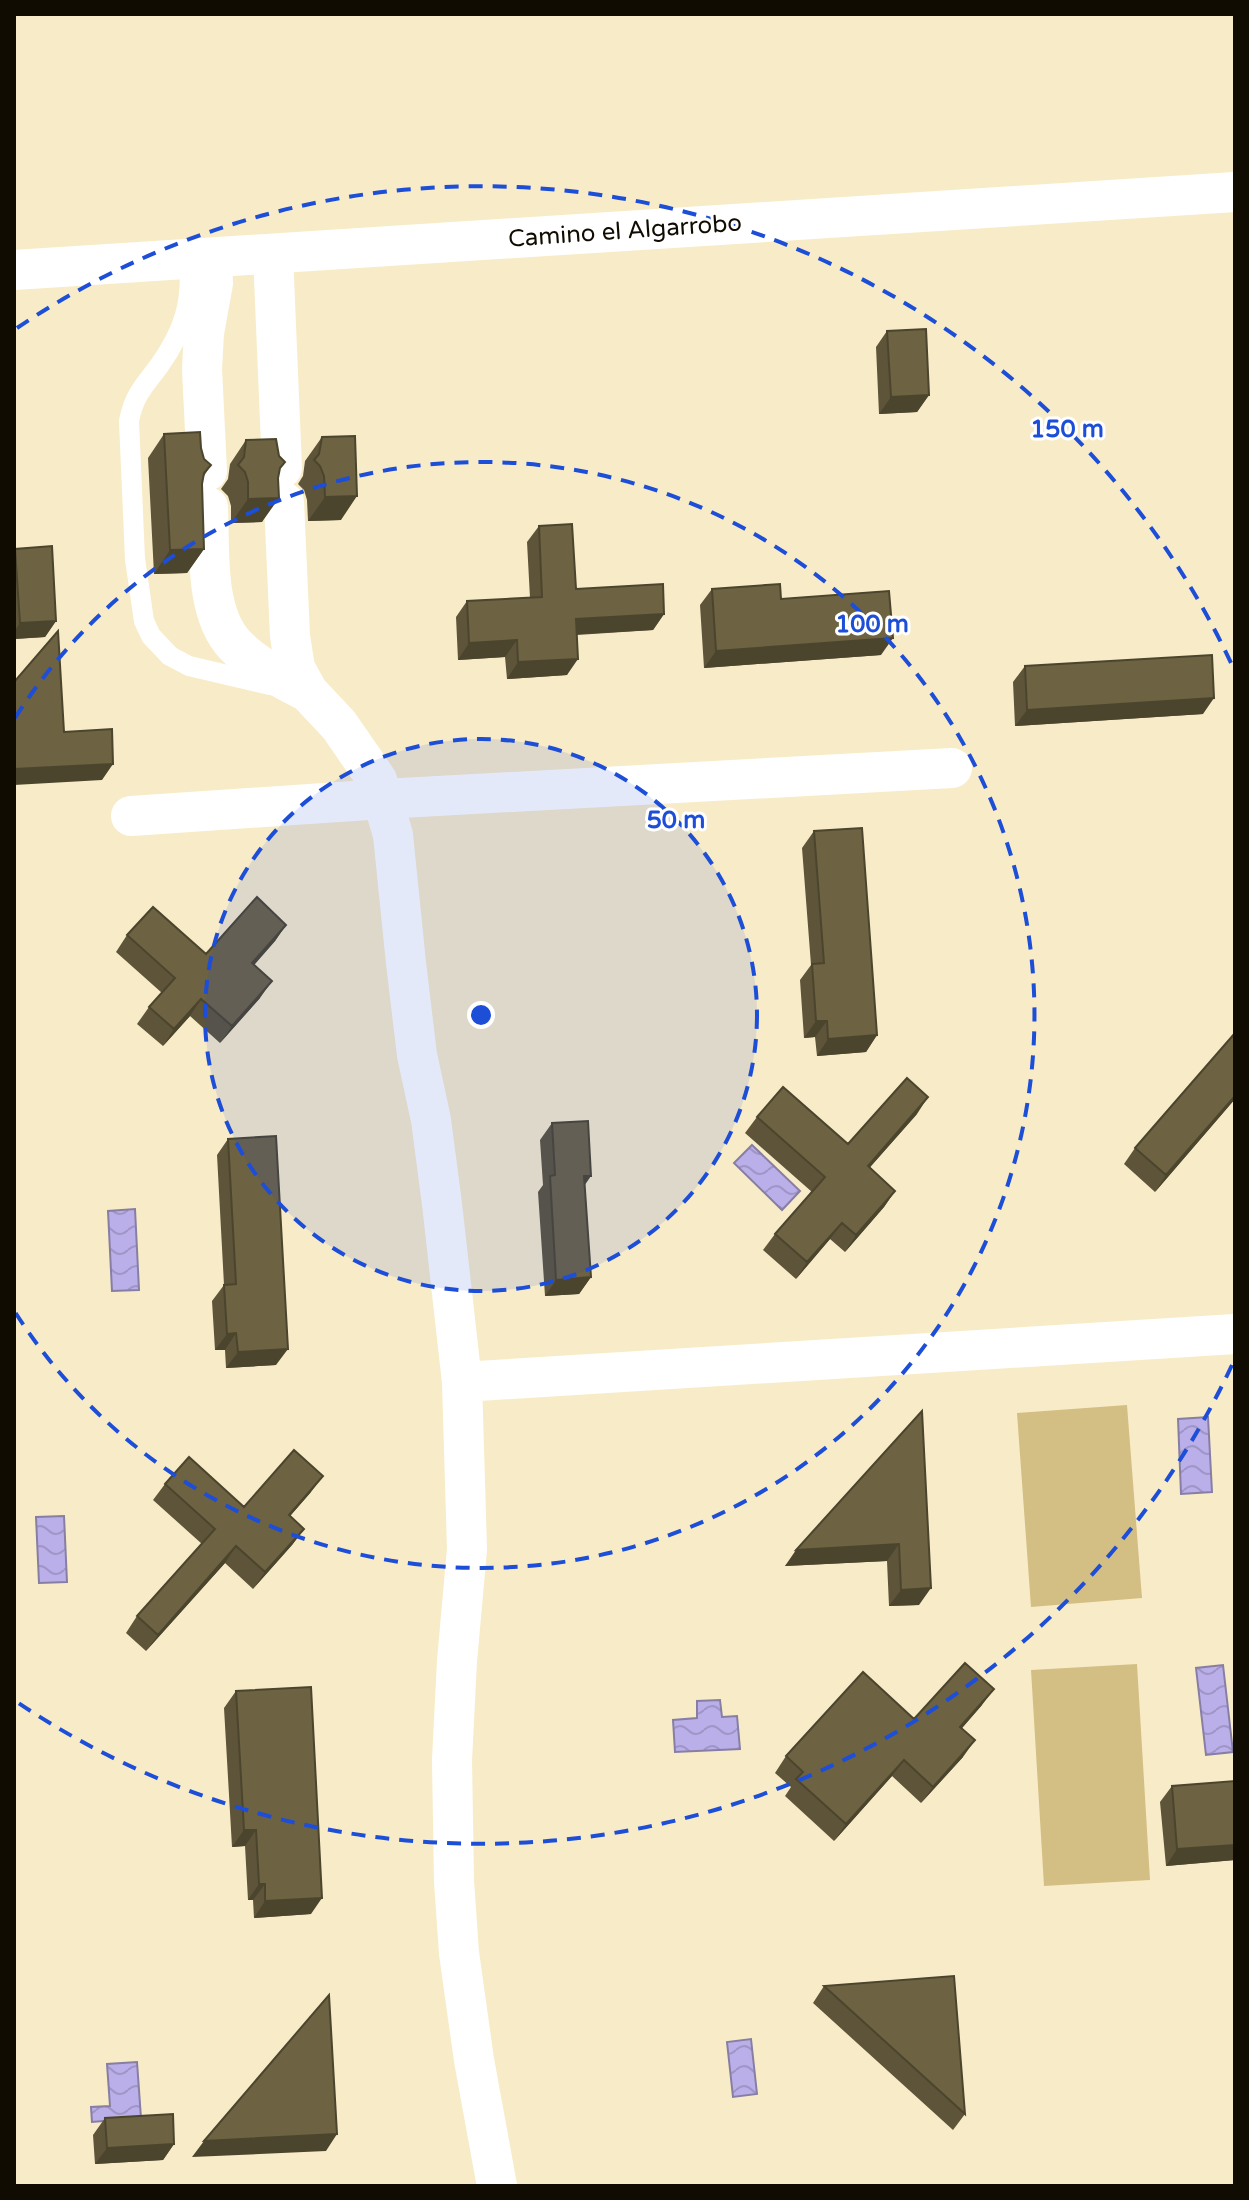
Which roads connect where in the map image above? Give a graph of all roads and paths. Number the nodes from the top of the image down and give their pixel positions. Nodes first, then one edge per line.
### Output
1 (1235, 192) edge
2 (273, 254) junction
3 (200, 258) junction
4 (14, 270) edge
5 (308, 692) junction
6 (952, 768) dead end
7 (383, 799) junction
8 (131, 816) dead end
9 (1235, 1334) edge
10 (462, 1382) junction
11 (497, 2186) edge

1 - 2 street, Camino el Algarrobo
2 - 3 street, Camino el Algarrobo
2 - 5 street
3 - 4 street, Camino el Algarrobo
3 - 5 street
3 - 5 lane
5 - 7 street
6 - 7 street
7 - 8 street
7 - 10 street
9 - 10 street
10 - 11 street

